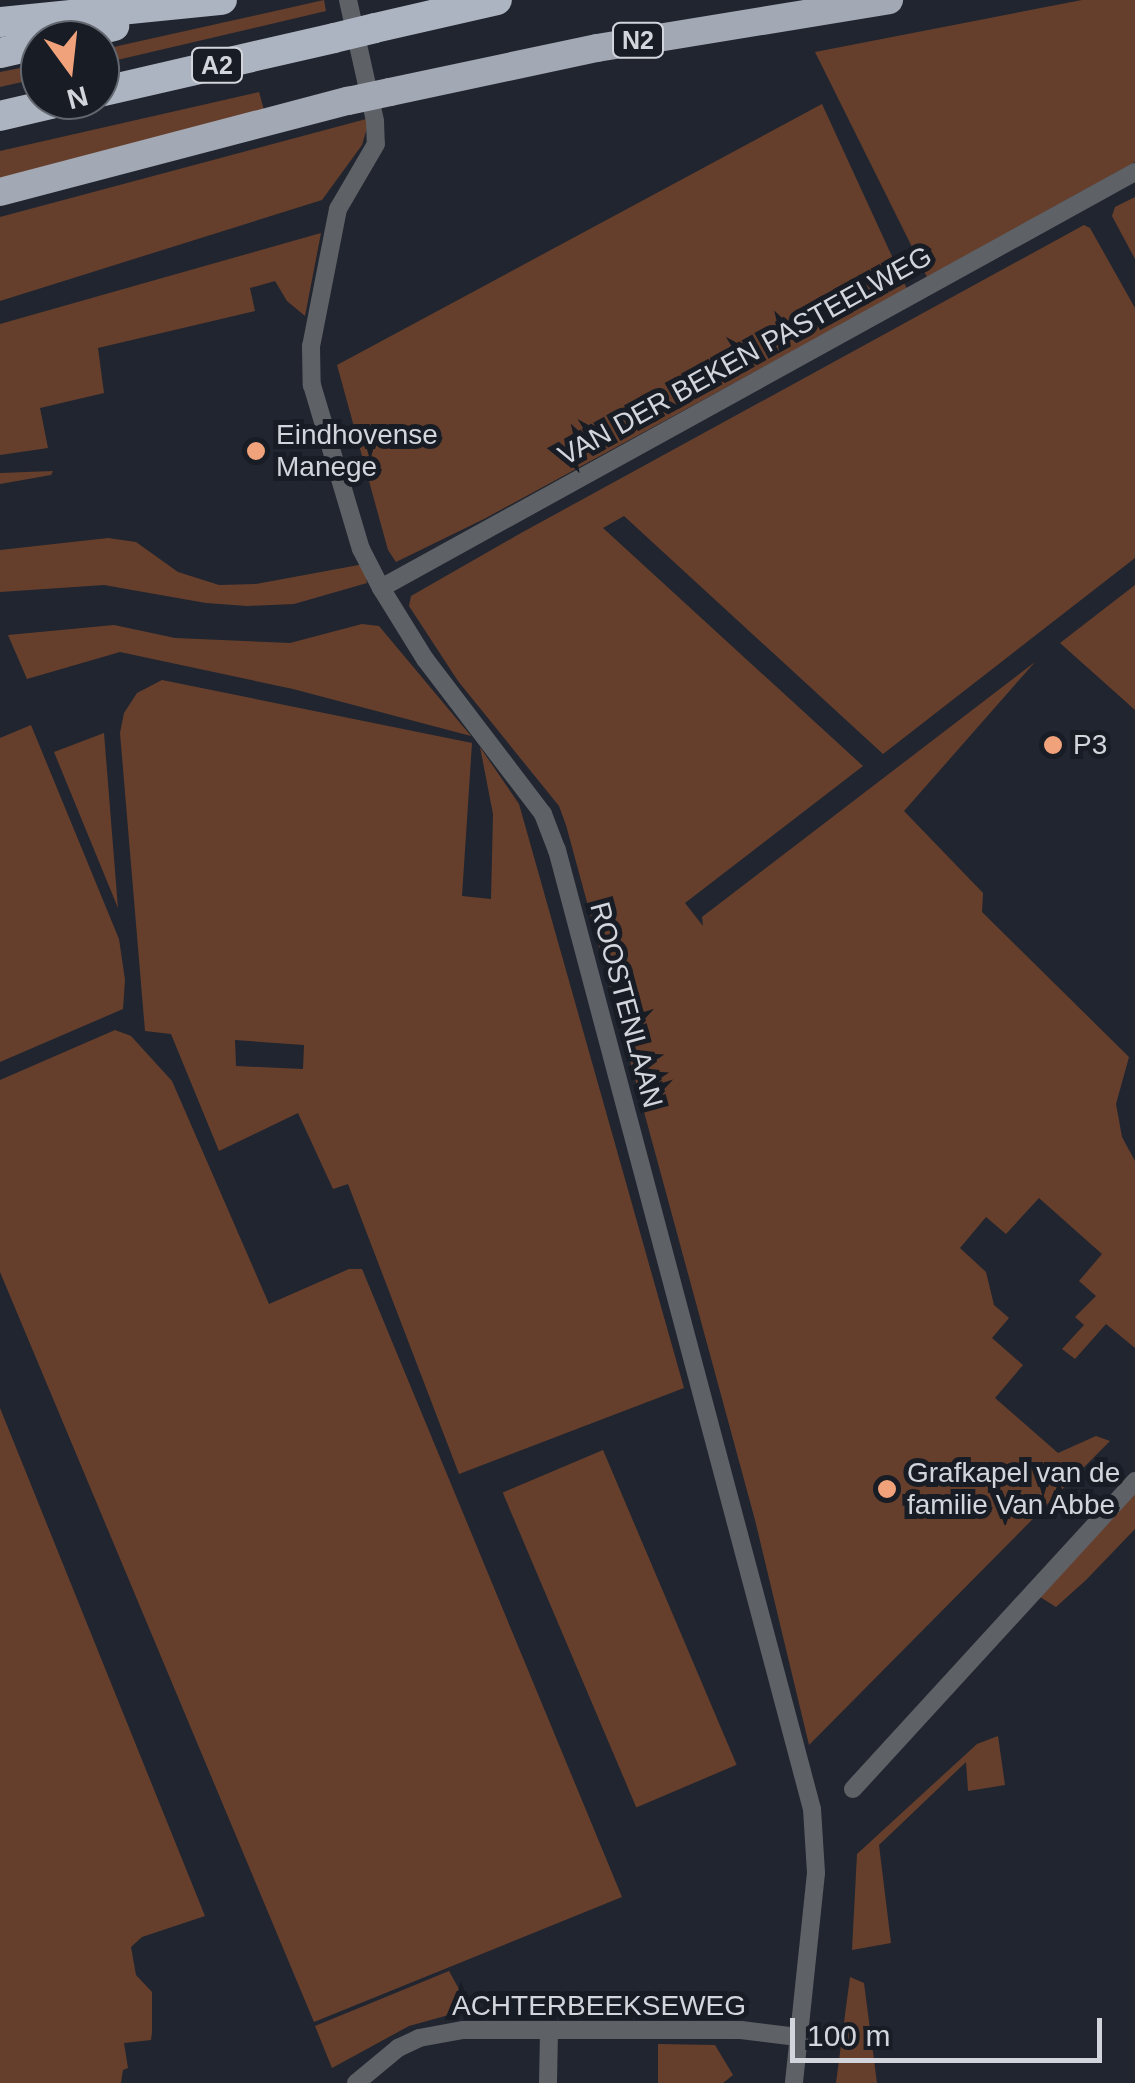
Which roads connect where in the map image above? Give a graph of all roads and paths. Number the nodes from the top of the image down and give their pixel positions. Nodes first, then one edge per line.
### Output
1 (223, 0) edge
2 (348, 0) edge
3 (497, 0) edge
4 (889, 0) edge
5 (0, 22) edge
6 (120, 25) edge
7 (120, 87) edge
8 (1135, 172) edge
9 (0, 192) edge
10 (380, 588) junction
11 (1135, 1482) edge
12 (853, 1789) dead end
13 (549, 2033) junction
14 (798, 2038) junction
15 (356, 2083) edge
16 (548, 2083) edge
17 (794, 2083) edge

1 - 5 highway
1 - 6 highway, A2
2 - 10 street, ROOSTENLAAN
3 - 7 highway, A2, bridge
4 - 9 highway, N2, bridge
8 - 10 street, VAN DER BEKEN PASTEELWEG
10 - 14 street, ROOSTENLAAN
11 - 12 street
13 - 14 street, ACHTERBEEKSEWEG
13 - 15 street, ACHTERBEEKSEWEG
13 - 16 street
14 - 17 street, ROOSTENLAAN

